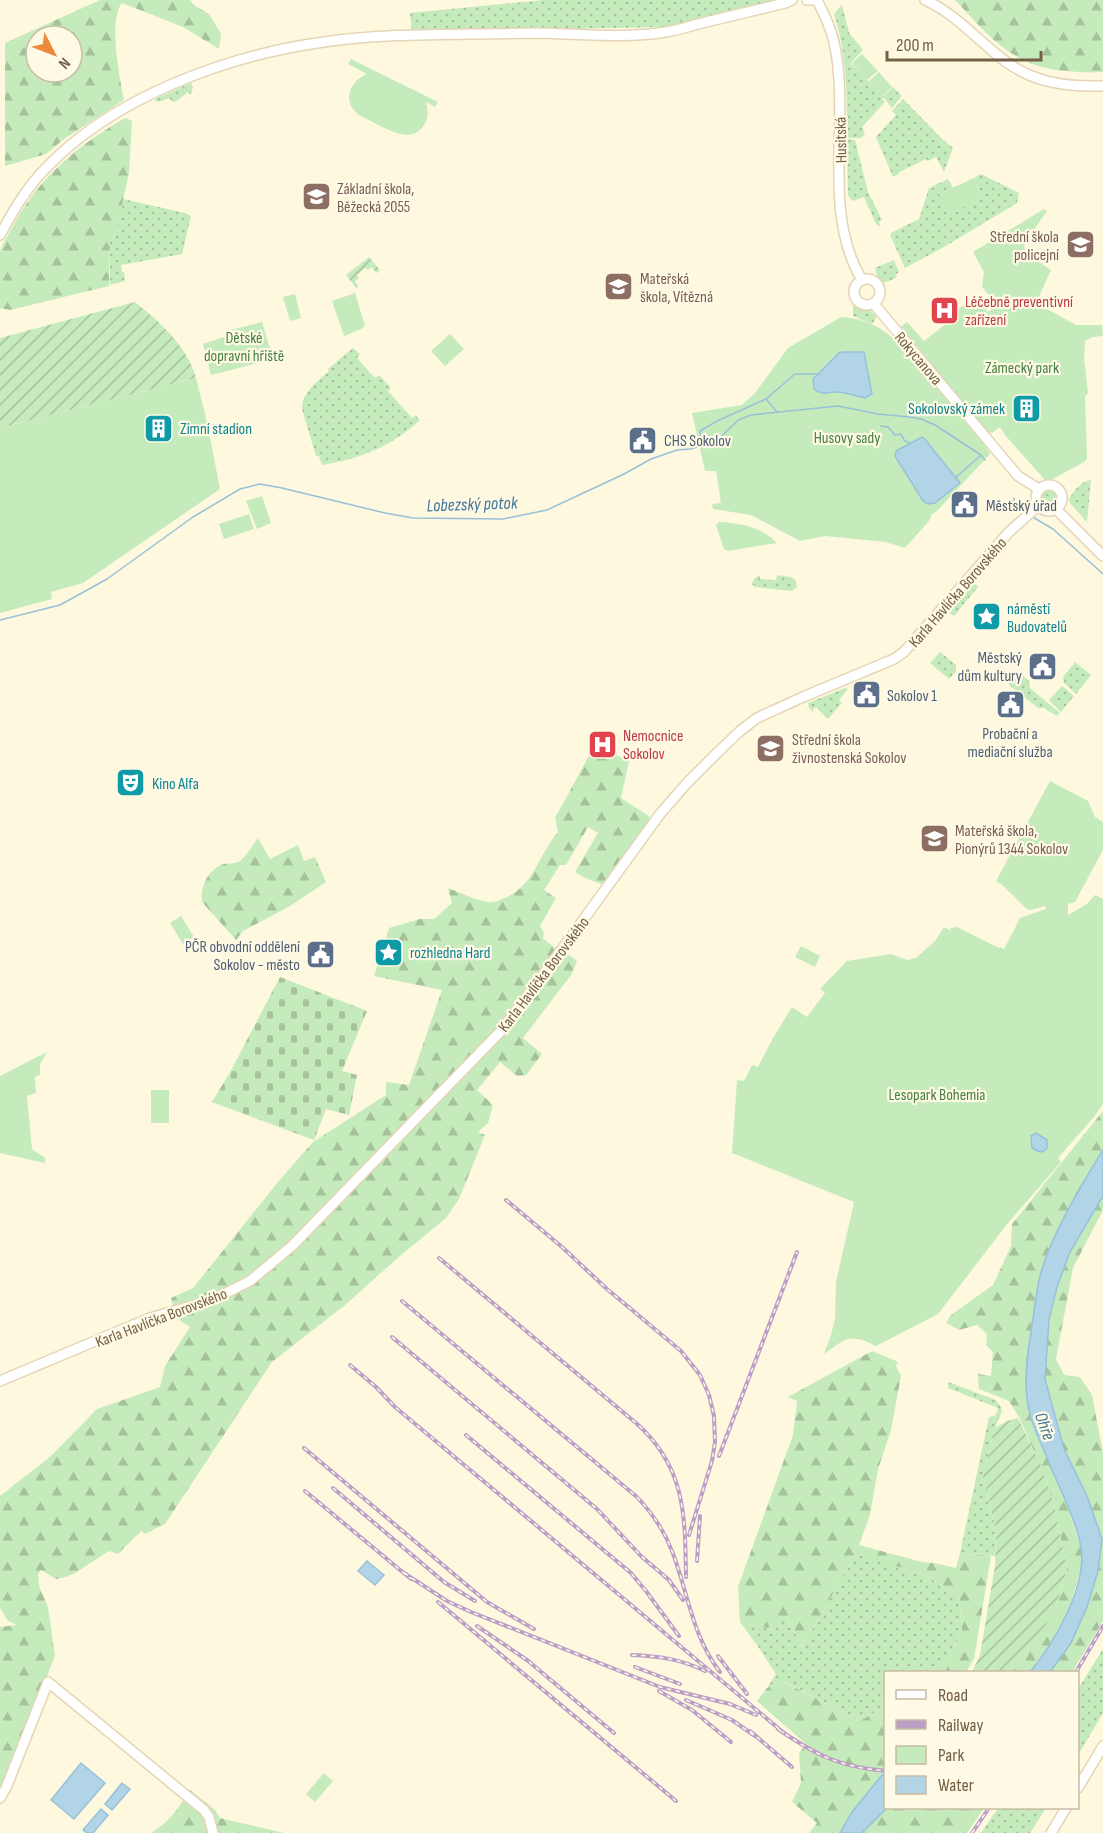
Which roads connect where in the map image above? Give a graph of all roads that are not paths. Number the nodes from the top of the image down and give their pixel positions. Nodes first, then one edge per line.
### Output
1 (792, 0) edge
2 (807, 0) edge
3 (817, 0) edge
4 (925, 0) edge
5 (1103, 86) edge
6 (0, 235) edge
7 (862, 280) junction
8 (874, 304) junction
9 (1039, 489) junction
10 (1056, 509) junction
11 (1031, 511) junction
12 (1103, 556) edge
13 (0, 1381) edge
14 (1103, 1746) edge
15 (1079, 1785) edge
16 (0, 1798) edge
17 (1065, 1809) edge
18 (213, 1833) edge
19 (1051, 1833) edge

1 - 6 street
2 - 3 street
3 - 7 street, Husitská
4 - 5 street
7 - 8 street, Husitská
7 - 8 street, Husitská
8 - 9 street, Rokycanova
9 - 10 street, Rokycanova
9 - 11 street
10 - 11 street
10 - 12 street
11 - 13 street, Karla Havlíčka Borovského
14 - 15 street
16 - 18 street
17 - 19 street

